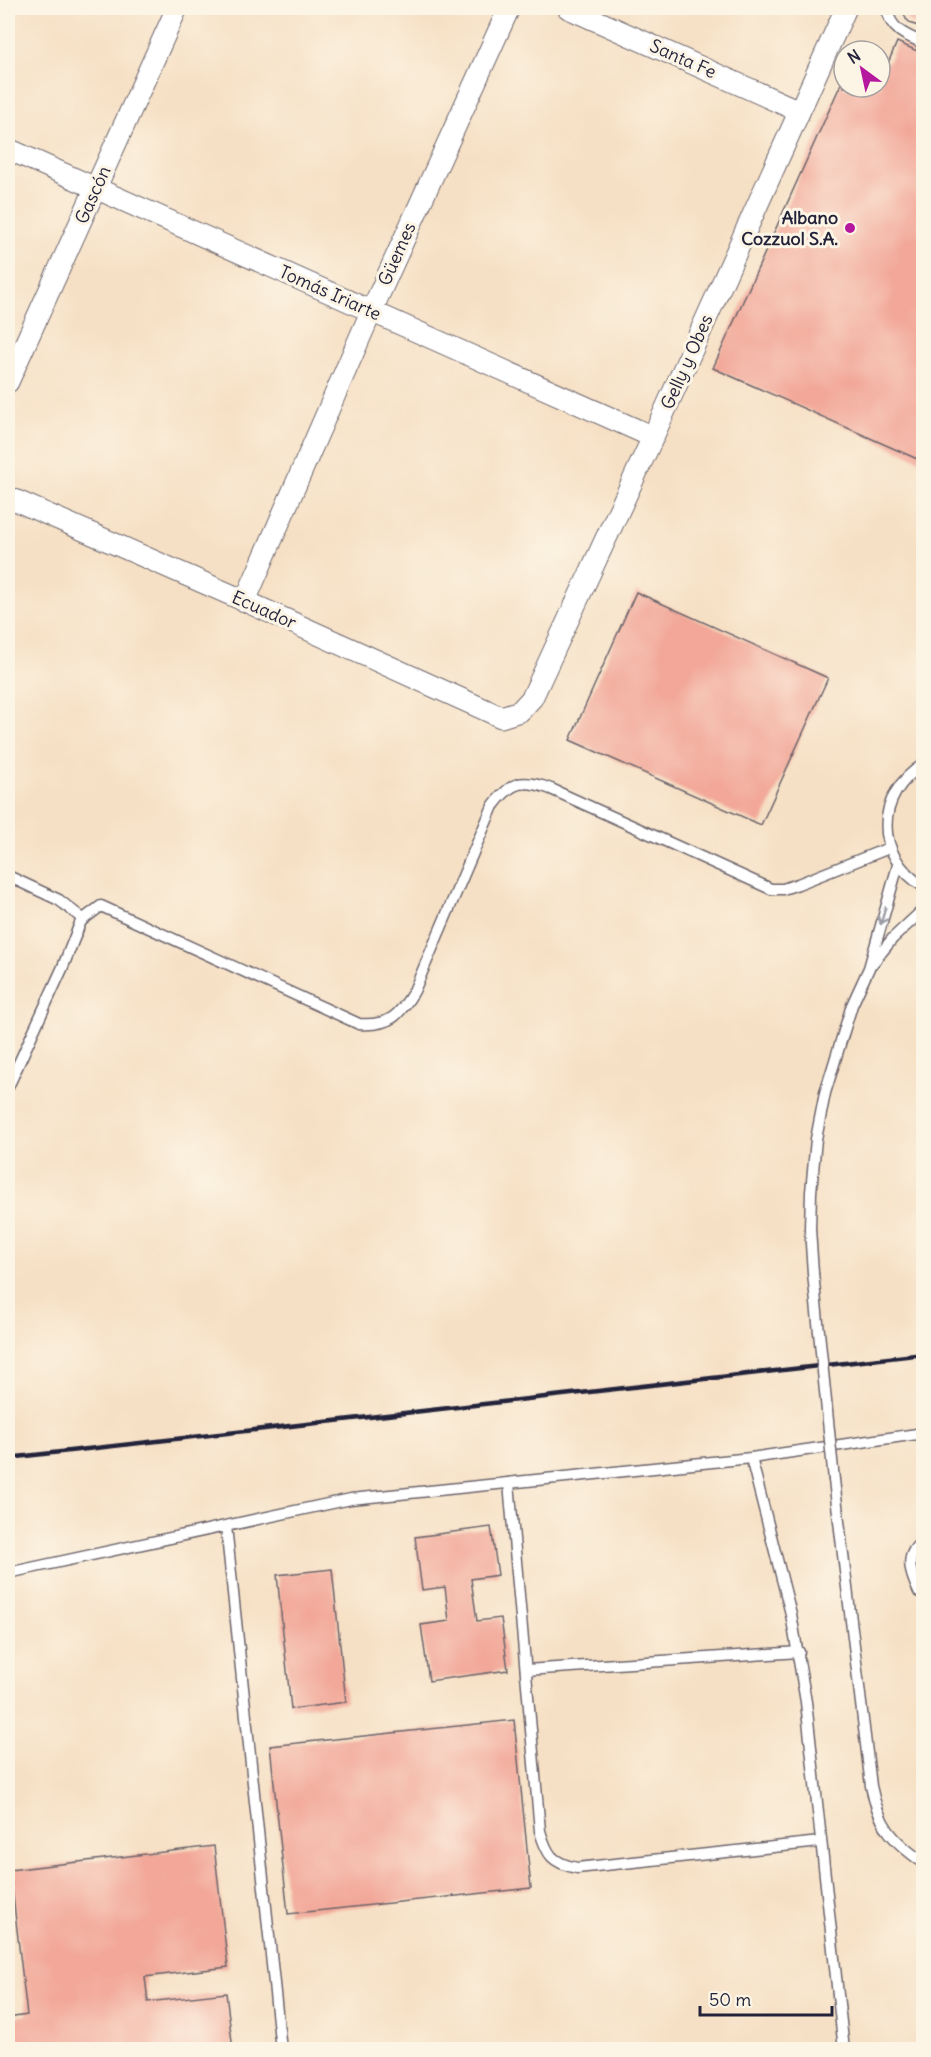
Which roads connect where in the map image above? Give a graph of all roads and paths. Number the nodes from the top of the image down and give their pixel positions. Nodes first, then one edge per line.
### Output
1 (177, 8) edge
2 (509, 8) edge
3 (568, 8) edge
4 (846, 8) edge
5 (887, 8) edge
6 (924, 43) edge
7 (799, 111) junction
8 (8, 149) edge
9 (96, 188) junction
10 (371, 312) junction
11 (8, 382) edge
12 (653, 437) junction
13 (8, 497) edge
14 (245, 601) junction
15 (520, 711) joint
16 (924, 764) edge
17 (889, 848) junction
18 (898, 865) junction
19 (8, 876) edge
20 (924, 887) edge
21 (924, 909) edge
22 (83, 919) junction
23 (869, 968) junction
24 (8, 1087) edge
25 (924, 1432) edge
26 (751, 1458) junction
27 (509, 1483) junction
28 (226, 1527) junction
29 (924, 1540) edge
30 (8, 1573) edge
31 (924, 1594) edge
32 (799, 1652) junction
33 (526, 1670) junction
34 (820, 1842) junction
35 (924, 1863) edge
36 (281, 2049) edge
37 (844, 2049) edge

1 - 9 street, Gascón
2 - 10 street, Güemes
3 - 7 street, Santa Fe
4 - 7 street, Gelly y Obes
5 - 6 lane
7 - 12 street, Gelly y Obes
8 - 9 street, Tomás Iriarte
9 - 10 street, Tomás Iriarte
9 - 11 street, Gascón
10 - 12 street, Tomás Iriarte
10 - 14 street, Güemes
12 - 15 street, Gelly y Obes
13 - 14 street, Ecuador
14 - 15 street, Ecuador
16 - 17 lane
17 - 18 lane
17 - 22 lane
18 - 20 lane
18 -> 23 lane
19 - 22 lane
21 - 23 lane
22 - 24 lane
23 - 35 lane, bridge
25 - 26 lane
26 - 27 lane
26 - 32 lane
27 - 28 lane
27 - 33 lane
28 - 30 lane
28 - 36 lane
29 - 31 lane
32 - 33 lane
32 - 34 lane
33 - 34 lane
34 - 37 lane

